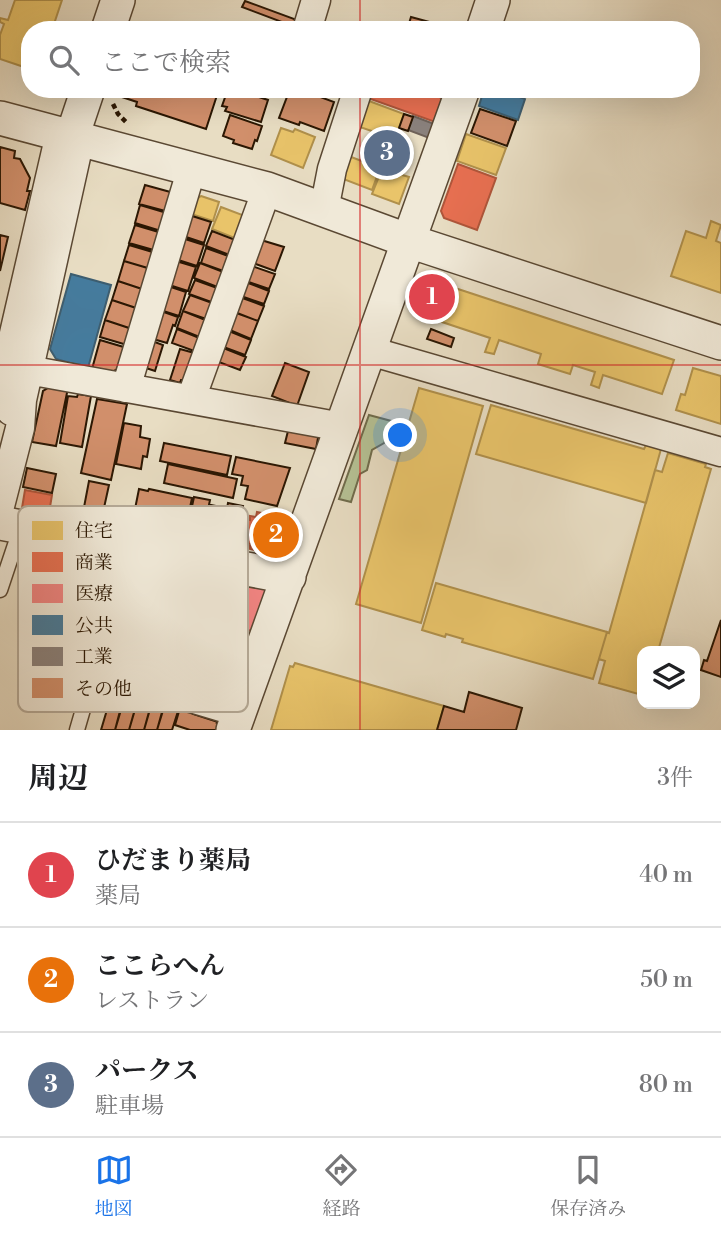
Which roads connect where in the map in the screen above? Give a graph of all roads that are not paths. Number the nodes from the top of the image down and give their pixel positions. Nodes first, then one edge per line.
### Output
1 (118, 0) edge
2 (316, 0) edge
3 (493, 0) edge
4 (111, 21) edge
5 (310, 21) edge
6 (486, 21) edge
7 (85, 98) edge
8 (355, 98) edge
9 (455, 98) edge
10 (0, 118) edge
11 (71, 137) junction
12 (192, 168) junction
13 (267, 189) junction
14 (324, 210) junction
15 (409, 241) junction
16 (721, 343) edge
17 (370, 351) junction
18 (28, 370) junction
19 (126, 388) junction
20 (191, 399) junction
21 (342, 427) junction
22 (721, 452) edge
23 (0, 472) edge
24 (7, 518) edge
25 (248, 569) edge
26 (289, 577) junction
27 (0, 590) edge
28 (248, 689) edge
29 (82, 712) edge
30 (197, 712) edge
31 (235, 725) edge
32 (77, 730) edge

1 - 4 street
2 - 5 street
3 - 6 street
7 - 11 street
8 - 14 street
9 - 15 street
10 - 11 street
11 - 12 street
11 - 18 street
11 - 23 street
12 - 13 street
12 - 19 street
13 - 14 street
13 - 20 street
14 - 15 street
15 - 16 street
15 - 17 street
17 - 21 street
17 - 22 street
18 - 19 street
18 - 24 street
19 - 20 street
20 - 21 street
21 - 26 street
24 - 27 lane
25 - 26 street
26 - 28 street
29 - 32 lane
30 - 31 lane

